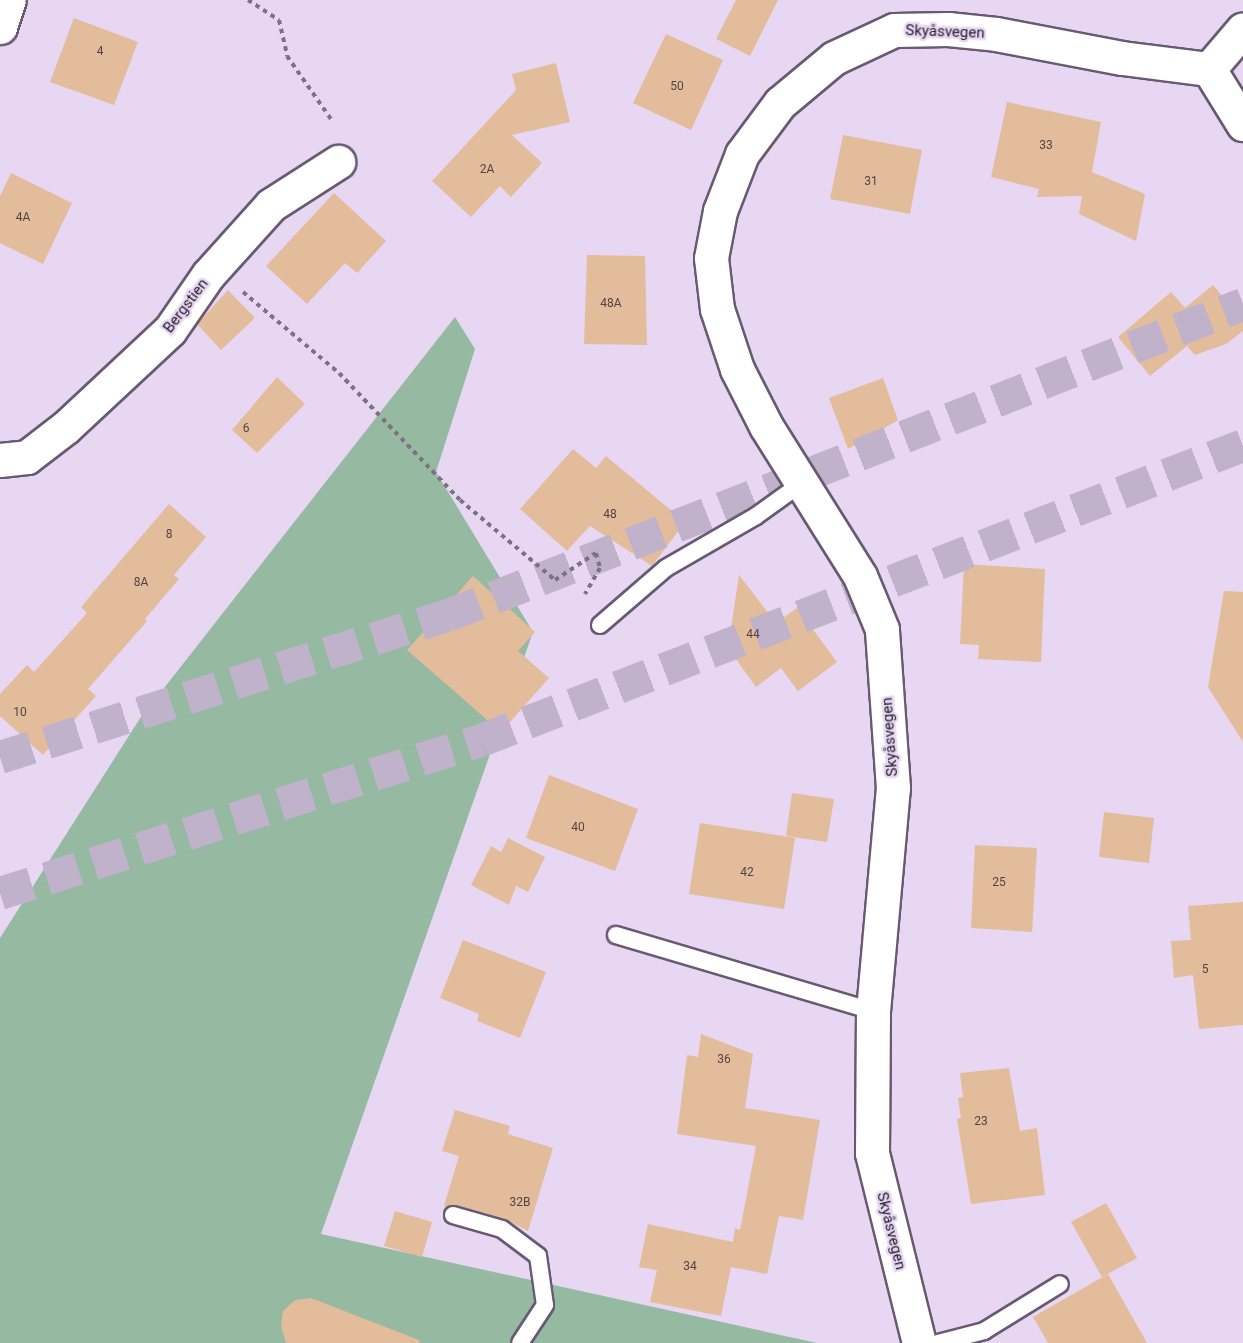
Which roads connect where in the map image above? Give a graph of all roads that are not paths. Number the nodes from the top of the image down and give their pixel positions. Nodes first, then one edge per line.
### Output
1 (9, 0) edge
2 (0, 27) edge
3 (1243, 29) edge
4 (1209, 69) junction
5 (1243, 124) edge
6 (338, 162) road end
7 (0, 460) edge
8 (802, 483) junction
9 (600, 625) road end
10 (616, 935) dead end
11 (873, 1011) junction
12 (453, 1215) dead end
13 (1060, 1284) dead end
14 (520, 1343) edge
15 (919, 1343) edge
16 (938, 1343) edge

1 - 2 street
3 - 4 street
4 - 5 street
4 - 8 street, Skyåsvegen
6 - 7 street, Bergstien
8 - 9 lane
8 - 11 street, Skyåsvegen
10 - 11 lane
11 - 15 street, Skyåsvegen
12 - 14 lane
13 - 16 lane

